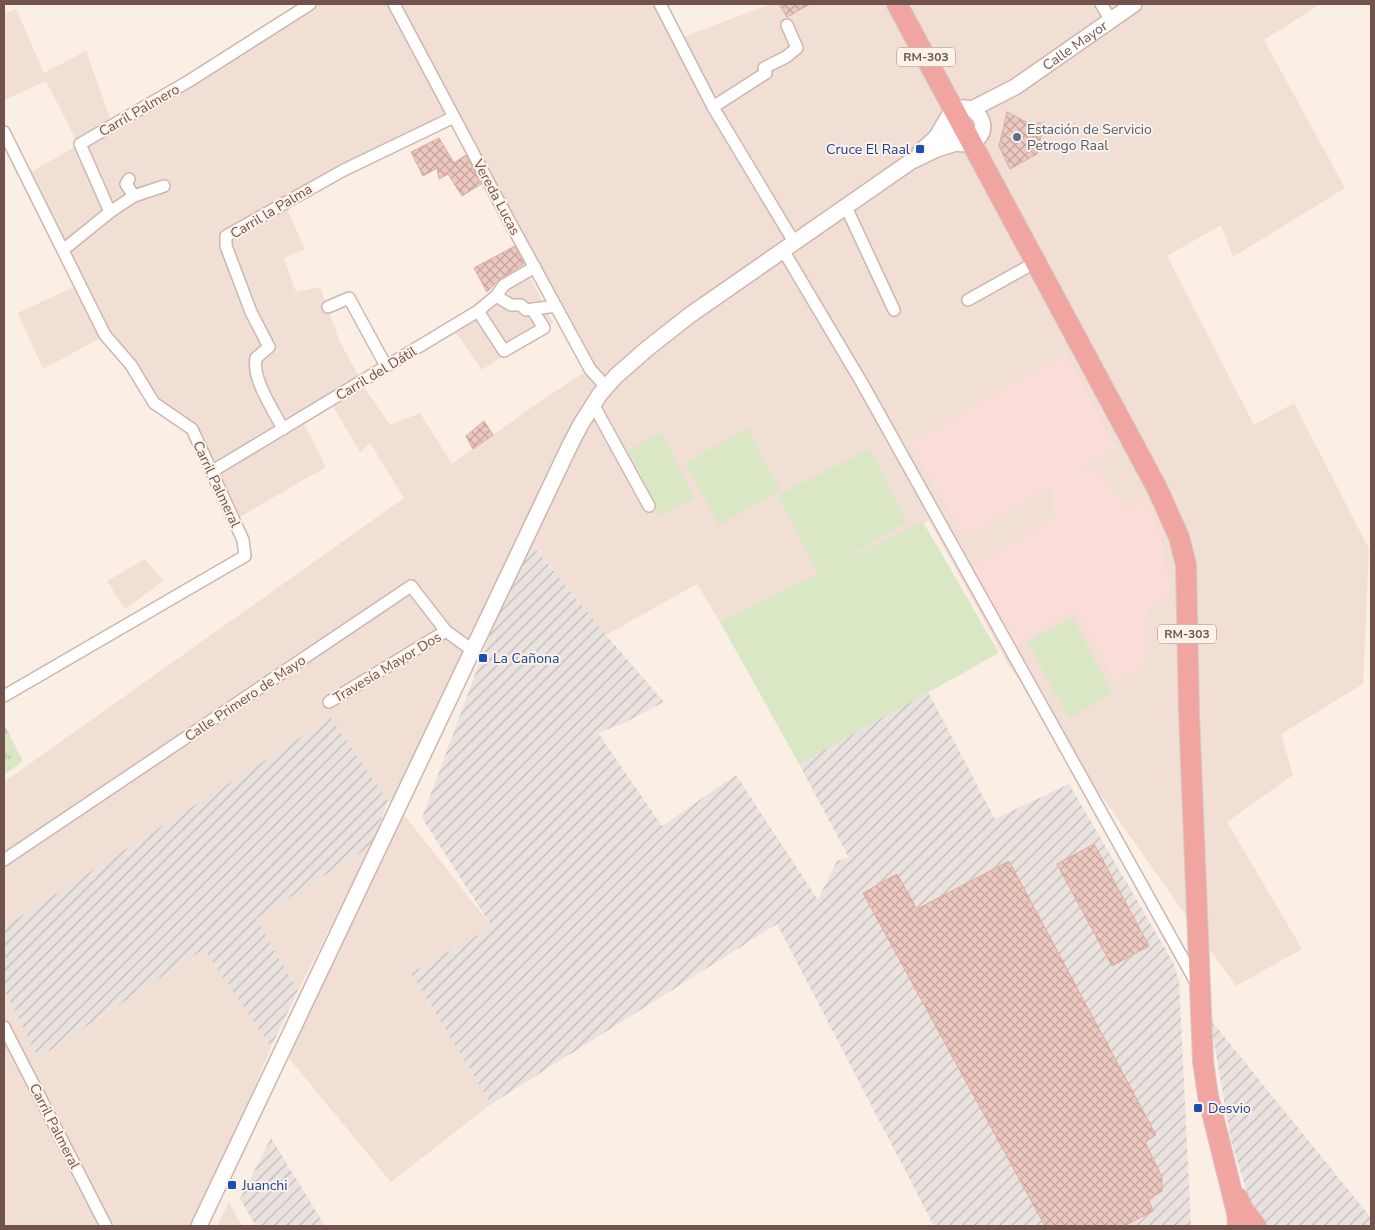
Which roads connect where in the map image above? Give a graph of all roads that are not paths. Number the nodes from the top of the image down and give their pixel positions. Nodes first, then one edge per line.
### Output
1 (310, 4) edge
2 (394, 4) edge
3 (660, 4) edge
4 (897, 4) edge
5 (1101, 4) edge
6 (1134, 4) edge
7 (1111, 20) junction
8 (787, 25) dead end
9 (1015, 87) junction
10 (714, 107) junction
11 (957, 113) junction
12 (454, 117) junction
13 (4, 132) edge
14 (970, 138) junction
15 (910, 162) junction
16 (129, 179) dead end
17 (164, 186) dead end
18 (134, 196) junction
19 (846, 207) junction
20 (110, 212) junction
21 (789, 246) junction
22 (63, 250) junction
23 (1036, 262) junction
24 (535, 268) junction
25 (496, 296) junction
26 (968, 300) dead end
27 (556, 306) junction
28 (328, 307) dead end
29 (532, 309) junction
30 (894, 310) dead end
31 (478, 311) junction
32 (386, 366) junction
33 (606, 387) junction
34 (593, 404) junction
35 (283, 429) junction
36 (212, 472) junction
37 (649, 506) dead end
38 (446, 631) junction
39 (472, 650) junction
40 (4, 696) edge
41 (329, 702) dead end
42 (4, 860) edge
43 (1200, 990) junction
44 (4, 1027) edge
45 (1228, 1174) junction
46 (106, 1226) edge
47 (199, 1226) edge
48 (1238, 1226) edge
49 (1256, 1226) edge

1 - 20 street, Carril Palmero
2 - 12 street, Vereda Lucas
3 - 10 street
4 - 11 highway, RM-303
5 - 7 street
6 - 7 main road, Calle Mayor
7 - 9 main road, Calle Mayor
8 - 10 street
9 - 11 main road, Calle Mayor
9 - 14 main road, Calle Mayor
10 - 21 street
11 - 14 highway, RM-303
11 - 15 main road
12 - 24 street, Vereda Lucas
12 - 35 street, Carril la Palma
13 - 22 street, Carril Palmeral
14 - 15 main road
14 - 23 highway, RM-303
15 - 19 main road
16 - 18 street
17 - 18 street
18 - 20 street
19 - 21 main road
19 - 30 street
20 - 22 street
21 - 33 main road
21 - 43 street
22 - 36 street, Carril Palmeral
23 - 26 street
23 - 43 highway, RM-303
24 - 25 street, Carril del Dátil
24 - 27 street, Vereda Lucas
25 - 29 street
25 - 31 street, Carril del Dátil
27 - 29 street
27 - 33 street, Vereda Lucas
28 - 32 street
29 - 31 street
31 - 32 street, Carril del Dátil
32 - 35 street, Carril del Dátil
33 - 34 main road
34 - 37 street
34 - 39 main road
35 - 36 street, Carril del Dátil
36 - 40 street, Carril Palmeral
38 - 39 street, Calle Primero de Mayo
38 - 41 street, Travesía Mayor Dos
38 - 42 street, Calle Primero de Mayo
39 - 47 main road
43 - 45 highway, RM-303
44 - 46 street, Carril Palmeral
45 - 48 highway, RM-303
45 - 49 highway, RM-303

